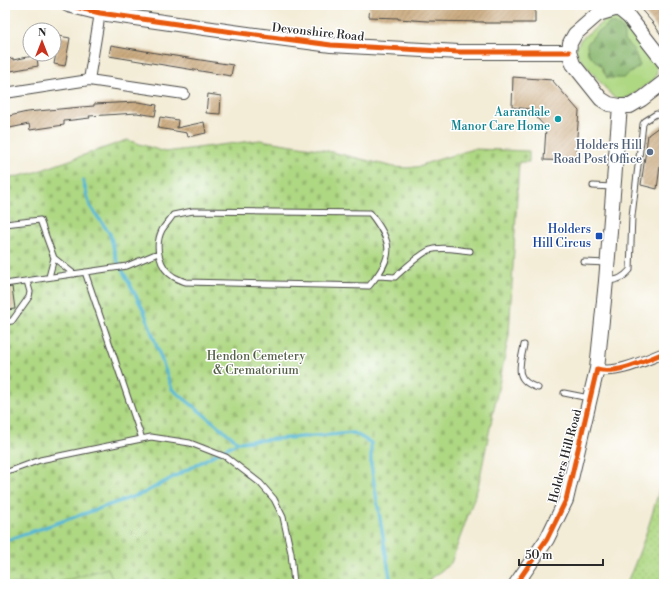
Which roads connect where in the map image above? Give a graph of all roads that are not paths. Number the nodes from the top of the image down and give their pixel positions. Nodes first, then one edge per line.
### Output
1 (68, 5) edge
2 (618, 6) edge
3 (82, 7) edge
4 (598, 10) edge
5 (100, 13) junction
6 (569, 52) junction
7 (664, 62) edge
8 (89, 80) junction
9 (664, 82) edge
10 (5, 93) edge
11 (184, 94) dead end
12 (620, 106) junction
13 (664, 115) edge
14 (593, 186) dead end
15 (613, 187) junction
16 (5, 224) edge
17 (470, 251) dead end
18 (158, 253) junction
19 (54, 258) junction
20 (584, 262) dead end
21 (608, 263) junction
22 (86, 272) junction
23 (74, 274) junction
24 (378, 276) junction
25 (49, 277) junction
26 (27, 280) junction
27 (606, 281) junction
28 (5, 284) edge
29 (5, 322) edge
30 (524, 345) dead end
31 (664, 353) edge
32 (597, 369) junction
33 (538, 388) dead end
34 (564, 393) dead end
35 (590, 398) junction
36 (142, 439) junction
37 (5, 469) edge
38 (11, 470) junction
39 (5, 473) edge
40 (294, 584) edge
41 (516, 584) edge

1 - 3 main road, Devonshire Road
2 - 4 main road
2 - 7 main road
3 - 5 main road, Devonshire Road
4 - 6 main road
5 - 6 main road, Devonshire Road
5 - 8 street
6 - 12 main road
8 - 10 street
8 - 11 street
9 - 12 main road
12 - 15 main road, Holders Hill Road
13 - 27 lane
14 - 15 lane
15 - 21 main road, Holders Hill Road
16 - 19 lane
17 - 24 lane
18 - 22 lane
18 - 24 lane
18 - 24 lane
19 - 23 lane
19 - 25 lane
20 - 21 lane
21 - 27 main road, Holders Hill Road
22 - 23 lane
22 - 36 lane
23 - 25 lane
25 - 26 lane
26 - 28 lane
26 - 29 lane
27 - 32 main road, Holders Hill Road
30 - 33 lane
31 - 32 street
32 - 35 main road, Holders Hill Road
34 - 35 lane
35 - 41 main road, Holders Hill Road
36 - 38 lane
36 - 40 lane
37 - 38 lane
38 - 39 lane

